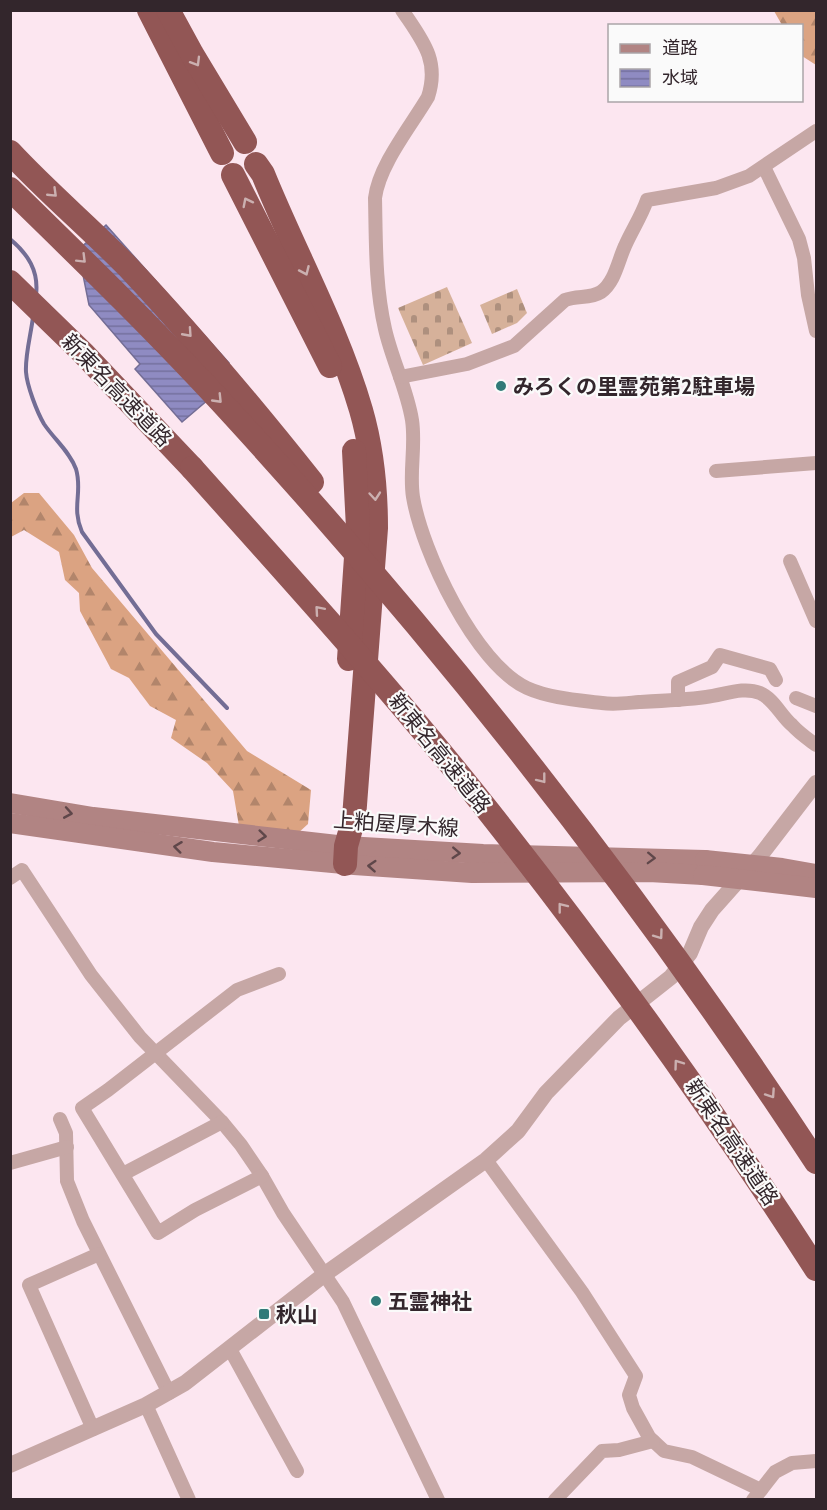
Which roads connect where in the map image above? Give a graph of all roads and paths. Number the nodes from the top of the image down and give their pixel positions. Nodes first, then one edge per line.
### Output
1 (142, 10) edge
2 (148, 10) edge
3 (168, 10) edge
4 (402, 10) edge
5 (166, 43) junction
6 (816, 131) edge
7 (245, 142) dead end
8 (10, 152) edge
9 (222, 153) dead end
10 (256, 164) dead end
11 (764, 167) junction
12 (233, 175) dead end
13 (10, 189) edge
14 (271, 223) junction
15 (10, 282) edge
16 (10, 299) edge
17 (816, 331) edge
18 (400, 377) junction
19 (816, 463) edge
20 (192, 468) junction
21 (716, 471) dead end
22 (790, 561) dead end
23 (816, 621) edge
24 (776, 680) dead end
25 (796, 698) dead end
26 (678, 700) junction
27 (816, 706) edge
28 (506, 733) junction
29 (816, 745) edge
30 (816, 783) edge
31 (10, 803) edge
32 (10, 823) edge
33 (346, 855) junction
34 (704, 868) junction
35 (816, 874) edge
36 (10, 878) edge
37 (816, 888) edge
38 (279, 974) dead end
39 (154, 1053) junction
40 (60, 1119) dead end
41 (222, 1122) junction
42 (66, 1147) junction
43 (486, 1160) junction
44 (816, 1162) edge
45 (10, 1163) edge
46 (123, 1174) junction
47 (262, 1176) junction
48 (99, 1254) junction
49 (816, 1269) edge
50 (326, 1274) junction
51 (230, 1349) junction
52 (169, 1394) junction
53 (146, 1406) junction
54 (93, 1429) junction
55 (653, 1441) junction
56 (816, 1461) edge
57 (10, 1464) edge
58 (297, 1471) dead end
59 (757, 1495) edge
60 (189, 1500) edge
61 (438, 1500) edge
62 (555, 1500) edge

1 - 5 highway
2 - 5 highway
3 -> 7 highway
4 - 18 street
5 - 9 highway
6 - 11 street
8 -> 28 highway, bridge
10 - 14 highway
11 - 17 street
11 - 18 street
14 -> 12 highway
13 -> 28 highway, bridge
14 - 33 highway
15 - 20 highway, 新東名高速道路
16 - 20 highway
18 - 26 street
19 - 21 street
49 -> 20 highway, 新東名高速道路, bridge
22 - 23 street
24 - 26 street
25 - 27 street
26 - 29 street
28 -> 44 highway, bridge
30 - 43 street
31 -> 33 main road, 上粕屋厚木線
33 -> 32 main road, 上粕屋厚木線
33 - 34 main road, 上粕屋厚木線
34 - 35 main road, 上粕屋厚木線, bridge
34 - 37 main road, 上粕屋厚木線, bridge
36 - 39 street
38 - 39 street
39 - 41 street
39 - 46 street
40 - 42 street
41 - 46 street
41 - 47 street
42 - 45 street
42 - 48 street
43 - 50 street
43 - 55 street
46 - 47 street
47 - 50 street
48 - 52 street
48 - 54 street
50 - 51 street
50 - 61 street
51 - 52 street
51 - 58 street
52 - 53 street
53 - 54 street
53 - 60 street
54 - 57 street
55 - 59 street
55 - 62 street
56 - 59 street

